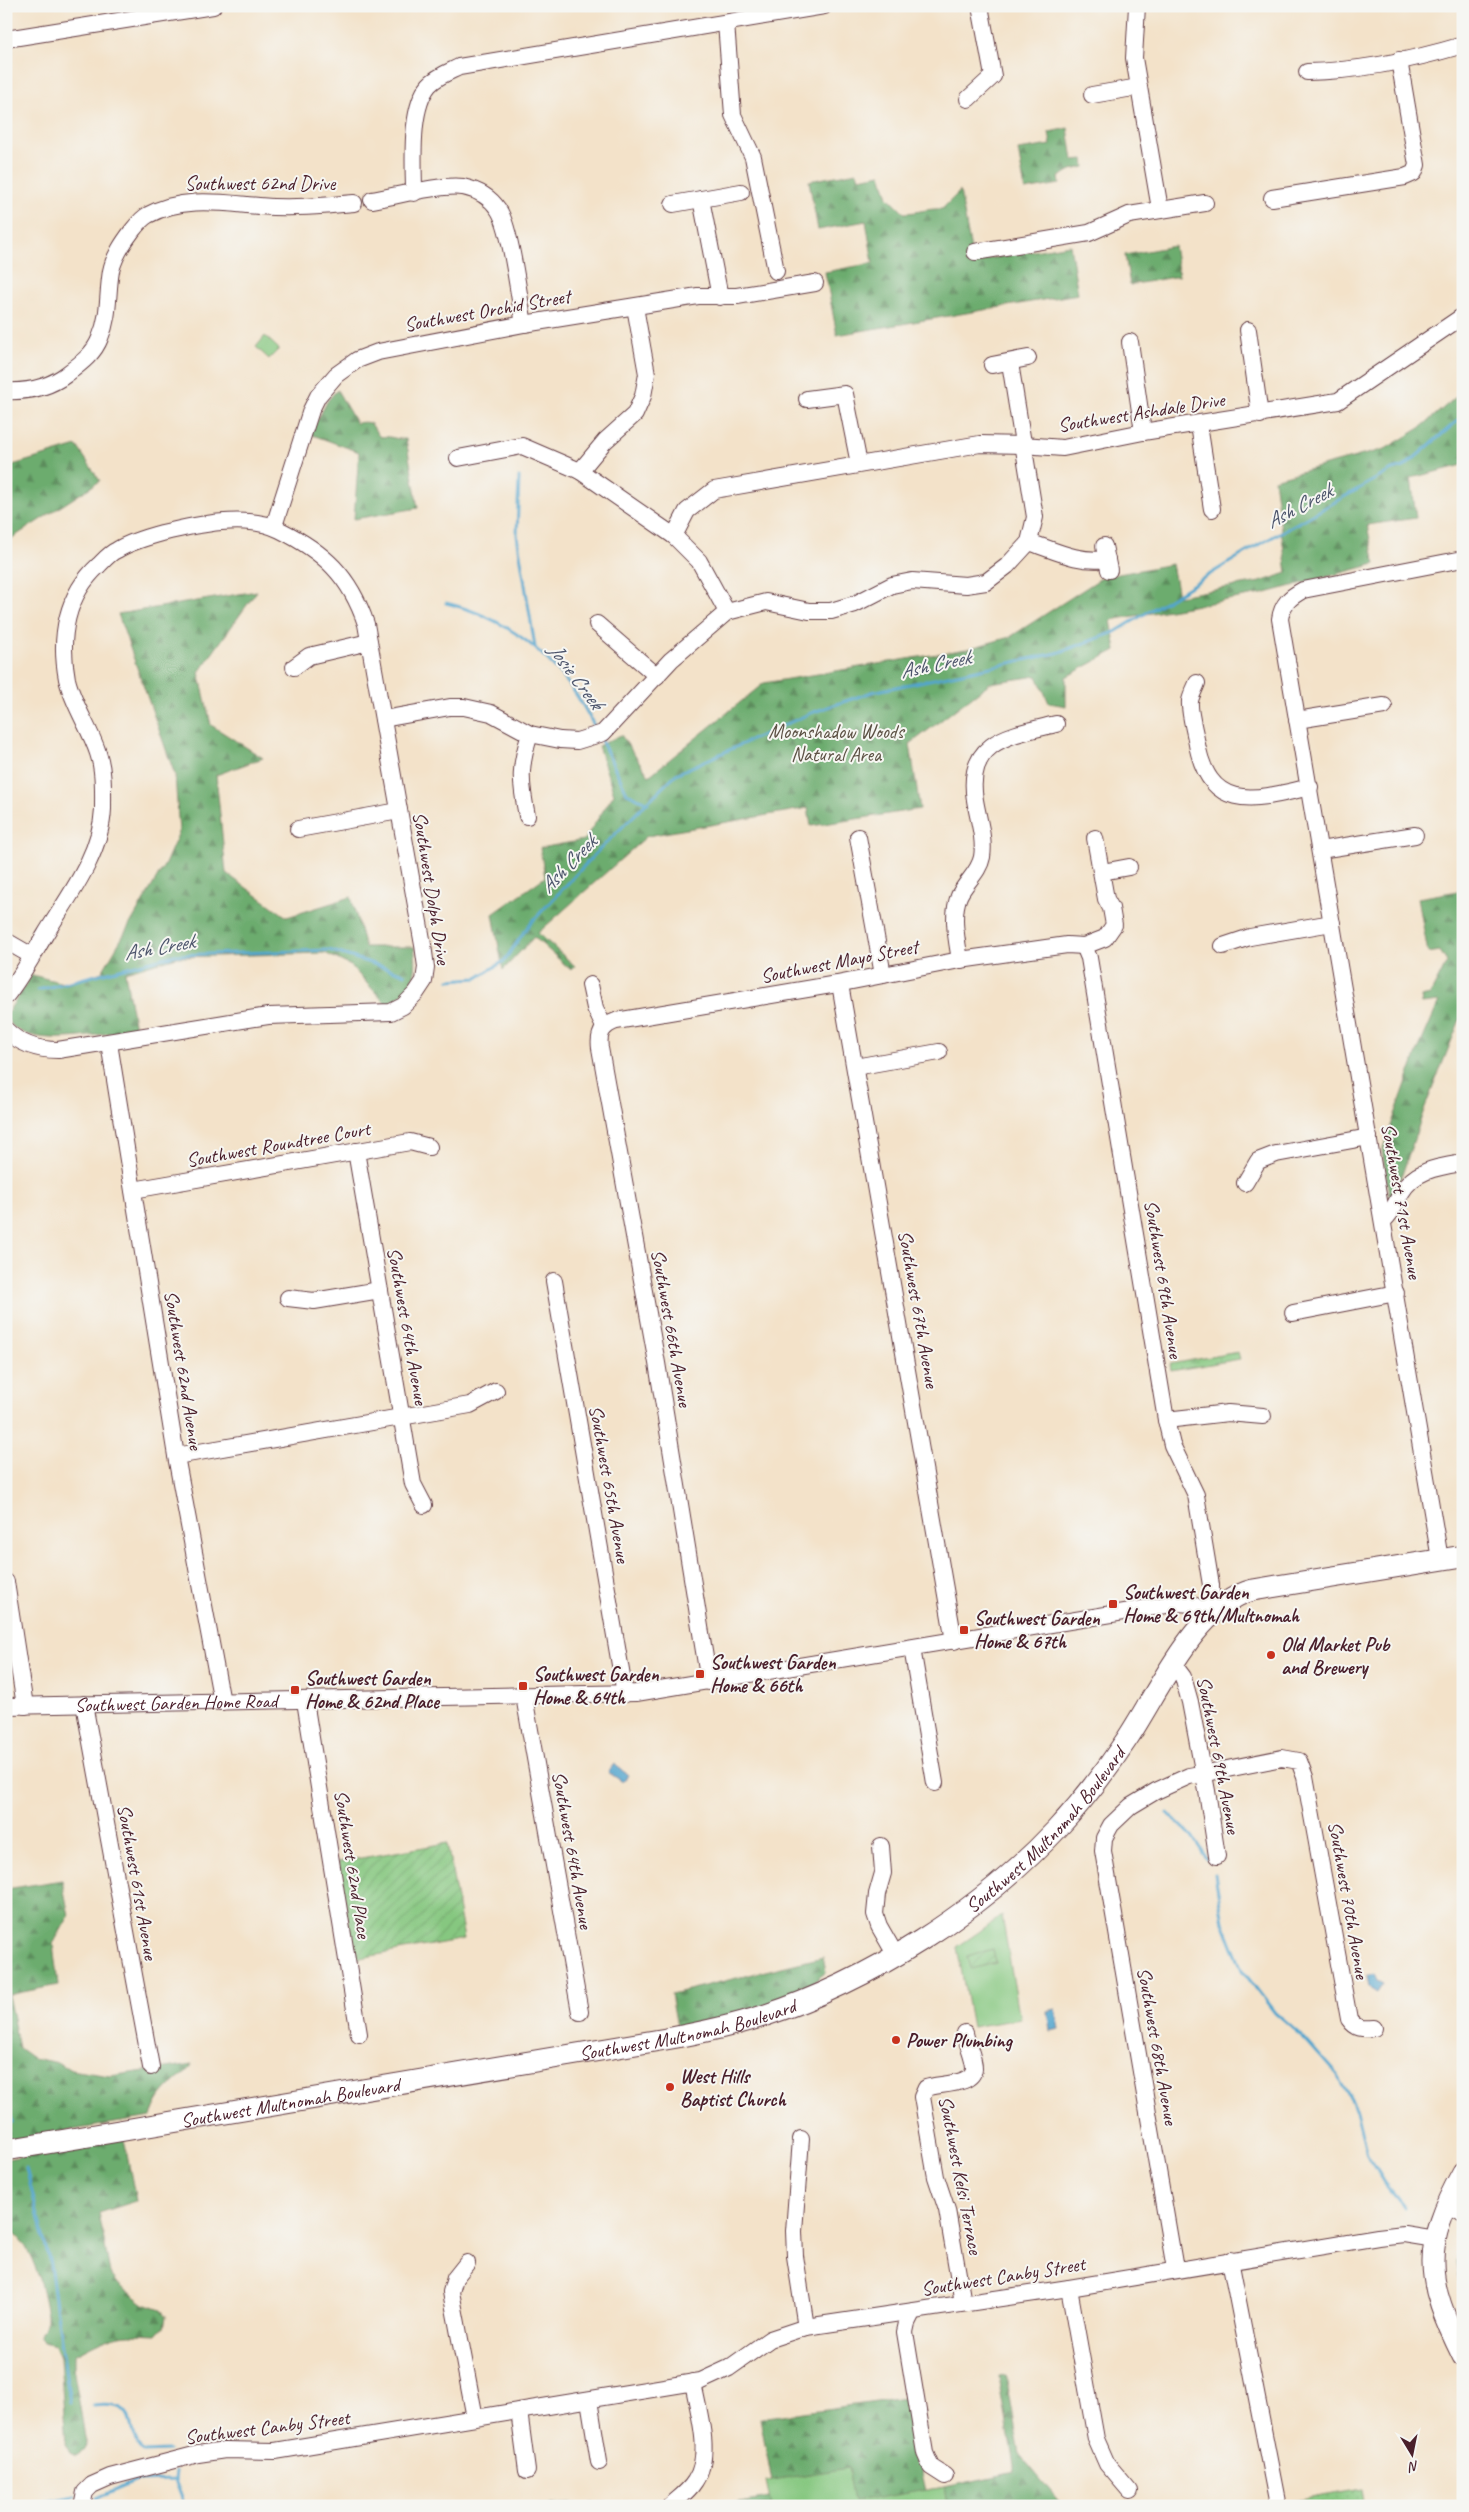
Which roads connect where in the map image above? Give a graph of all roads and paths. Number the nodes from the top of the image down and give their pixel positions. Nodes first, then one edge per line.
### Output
1 (213, 6) edge
2 (824, 6) edge
3 (980, 6) edge
4 (1137, 6) edge
5 (726, 23) junction
6 (6, 39) edge
7 (1463, 45) edge
8 (1399, 60) junction
9 (1307, 72) dead end
10 (1139, 88) junction
11 (1092, 95) dead end
12 (968, 99) dead end
13 (741, 192) dead end
14 (414, 193) junction
15 (1272, 198) dead end
16 (701, 199) junction
17 (372, 200) dead end
18 (354, 203) dead end
19 (1205, 203) dead end
20 (673, 204) dead end
21 (1160, 209) junction
22 (975, 252) dead end
23 (776, 271) dead end
24 (816, 284) dead end
25 (720, 297) junction
26 (635, 307) junction
27 (1463, 316) edge
28 (524, 324) junction
29 (1248, 330) dead end
30 (1130, 342) dead end
31 (1028, 358) dead end
32 (1010, 363) junction
33 (992, 365) dead end
34 (6, 391) edge
35 (807, 399) dead end
36 (1260, 415) junction
37 (1199, 425) junction
38 (1143, 432) junction
39 (1023, 444) junction
40 (458, 458) dead end
41 (860, 464) junction
42 (580, 471) junction
43 (1212, 508) dead end
44 (274, 526) junction
45 (674, 536) junction
46 (1029, 542) junction
47 (1107, 558) dead end
48 (1463, 559) edge
49 (727, 612) junction
50 (597, 624) dead end
51 (370, 642) junction
52 (294, 667) dead end
53 (657, 676) junction
54 (1197, 683) dead end
55 (1384, 706) dead end
56 (383, 719) junction
57 (1297, 720) junction
58 (1056, 724) dead end
59 (530, 734) junction
60 (1310, 787) junction
61 (399, 811) junction
62 (527, 816) dead end
63 (298, 829) dead end
64 (1415, 835) dead end
65 (858, 837) dead end
66 (1095, 838) dead end
67 (1320, 850) junction
68 (1129, 867) dead end
69 (1102, 872) junction
70 (1332, 923) junction
71 (6, 941) edge
72 (1084, 946) junction
73 (1224, 946) dead end
74 (32, 956) junction
75 (960, 960) junction
76 (883, 975) junction
77 (840, 984) junction
78 (590, 985) dead end
79 (6, 996) edge
80 (604, 1027) junction
81 (6, 1030) edge
82 (108, 1043) junction
83 (939, 1052) dead end
84 (855, 1067) junction
85 (1369, 1137) junction
86 (429, 1147) dead end
87 (356, 1151) junction
88 (1463, 1163) edge
89 (1245, 1183) dead end
90 (133, 1190) junction
91 (1384, 1220) junction
92 (554, 1281) dead end
93 (380, 1290) junction
94 (1396, 1293) junction
95 (288, 1298) dead end
96 (1293, 1313) dead end
97 (496, 1391) dead end
98 (1263, 1416) dead end
99 (403, 1418) junction
100 (1166, 1420) junction
101 (176, 1456) junction
102 (424, 1506) dead end
103 (1463, 1556) edge
104 (1440, 1559) junction
105 (6, 1582) edge
106 (1211, 1616) junction
107 (954, 1641) junction
108 (912, 1648) junction
109 (1174, 1665) junction
110 (709, 1682) junction
111 (625, 1694) junction
112 (524, 1696) junction
113 (305, 1700) junction
114 (222, 1702) junction
115 (84, 1704) junction
116 (6, 1706) edge
117 (25, 1706) junction
118 (1203, 1774) junction
119 (935, 1783) dead end
120 (881, 1846) dead end
121 (1216, 1856) dead end
122 (895, 1954) junction
123 (580, 2012) dead end
124 (1374, 2028) dead end
125 (965, 2033) dead end
126 (359, 2034) dead end
127 (151, 2068) dead end
128 (801, 2139) dead end
129 (6, 2150) edge
130 (1463, 2172) edge
131 (1454, 2208) edge
132 (1435, 2239) junction
133 (1230, 2260) junction
134 (466, 2263) dead end
135 (1175, 2269) junction
136 (1069, 2288) junction
137 (963, 2303) junction
138 (913, 2311) junction
139 (806, 2327) junction
140 (1463, 2356) edge
141 (692, 2382) junction
142 (589, 2400) junction
143 (519, 2411) junction
144 (475, 2418) junction
145 (599, 2462) dead end
146 (527, 2471) dead end
147 (946, 2476) dead end
148 (1130, 2491) dead end
149 (84, 2499) edge
150 (670, 2506) edge
151 (1278, 2506) edge

1 - 6 street
2 - 5 street
3 - 12 street
4 - 10 street
5 - 14 street
5 - 23 street
7 - 8 street
8 - 9 street
8 - 15 street
10 - 11 street
10 - 21 street
13 - 16 street
14 - 17 street
14 - 28 street
16 - 20 street
16 - 25 street
18 - 34 street, Southwest 62nd Drive
19 - 21 street
21 - 22 street
24 - 25 street, Southwest Orchid Street
25 - 26 street, Southwest Orchid Street
26 - 28 street, Southwest Orchid Street
26 - 42 street
27 - 36 street, Southwest Ashdale Drive
28 - 44 street, Southwest Orchid Street
29 - 36 street
30 - 38 street
31 - 32 street
32 - 33 street
32 - 39 street
35 - 41 street
36 - 37 street, Southwest Ashdale Drive
37 - 38 street, Southwest Ashdale Drive
37 - 43 street
38 - 39 street, Southwest Ashdale Drive
39 - 41 street, Southwest Ashdale Drive
39 - 46 street
40 - 42 street
41 - 45 street, Southwest Ashdale Drive
42 - 45 street
44 - 51 street, Southwest Dolph Drive
44 - 74 street, Southwest Dolph Drive
45 - 49 street
46 - 47 street
46 - 49 street
48 - 57 street, Southwest 71st Avenue
49 - 53 street
50 - 53 street
51 - 52 street
51 - 56 street, Southwest Dolph Drive
53 - 59 street
54 - 60 street
55 - 57 street
56 - 59 street
56 - 61 street, Southwest Dolph Drive
57 - 60 street, Southwest 71st Avenue
58 - 75 street
59 - 62 street
60 - 67 street, Southwest 71st Avenue
61 - 63 street
61 - 82 street, Southwest Dolph Drive
64 - 67 street
65 - 76 street
66 - 69 street
67 - 70 street, Southwest 71st Avenue
68 - 69 street
69 - 72 street
70 - 73 street
70 - 85 street, Southwest 71st Avenue
71 - 74 street
72 - 75 street, Southwest Mayo Street
72 - 100 street, Southwest 69th Avenue
74 - 79 street, Southwest Dolph Drive
75 - 76 street, Southwest Mayo Street
76 - 77 street, Southwest Mayo Street
77 - 80 street, Southwest Mayo Street
77 - 84 street, Southwest 67th Avenue
78 - 80 street
80 - 110 street, Southwest 66th Avenue
81 - 82 street, Southwest Dolph Drive
82 - 90 street, Southwest 62nd Avenue
83 - 84 street
84 - 107 street, Southwest 67th Avenue
85 - 89 street
85 - 91 street, Southwest 71st Avenue
86 - 87 street, Southwest Roundtree Court
87 - 90 street, Southwest Roundtree Court
87 - 93 street, Southwest 64th Avenue
88 - 91 street
90 - 101 street, Southwest 62nd Avenue
91 - 94 street, Southwest 71st Avenue
92 - 111 street, Southwest 65th Avenue
93 - 95 street
93 - 99 street, Southwest 64th Avenue
94 - 96 street
94 - 104 street, Southwest 71st Avenue
97 - 99 street
98 - 100 street
99 - 101 street
99 - 102 street, Southwest 64th Avenue
100 - 106 street, Southwest 69th Avenue
101 - 114 street, Southwest 62nd Avenue
103 - 104 main road
104 - 106 main road
105 - 117 street
106 - 107 street, Southwest Garden Home Road
106 - 109 main road, Southwest Multnomah Boulevard
107 - 108 street, Southwest Garden Home Road
108 - 110 street, Southwest Garden Home Road
108 - 119 street
109 - 118 street, Southwest 69th Avenue
109 - 122 main road, Southwest Multnomah Boulevard
110 - 111 street, Southwest Garden Home Road
111 - 112 street, Southwest Garden Home Road
112 - 113 street, Southwest Garden Home Road
112 - 123 street, Southwest 64th Avenue
113 - 114 street, Southwest Garden Home Road
113 - 126 street, Southwest 62nd Place
114 - 115 street, Southwest Garden Home Road
115 - 117 street, Southwest Garden Home Road
115 - 127 street, Southwest 61st Avenue
116 - 117 street, Southwest Garden Home Road
118 - 121 street, Southwest 69th Avenue
118 - 124 street, Southwest 70th Avenue
118 - 135 street, Southwest 68th Avenue
120 - 122 street
122 - 129 main road, Southwest Multnomah Boulevard
125 - 137 street, Southwest Kelsi Terrace
128 - 139 street
130 - 131 main road
131 - 132 main road
132 - 133 street, Southwest Canby Street
132 - 140 main road
133 - 135 street, Southwest Canby Street
133 - 151 street
134 - 144 street
135 - 136 street, Southwest Canby Street
136 - 137 street, Southwest Canby Street
136 - 148 street
137 - 138 street, Southwest Canby Street
138 - 139 street, Southwest Canby Street
138 - 147 street
139 - 141 street, Southwest Canby Street
141 - 142 street, Southwest Canby Street
141 - 150 street
142 - 143 street, Southwest Canby Street
142 - 145 street
143 - 144 street, Southwest Canby Street
143 - 146 street
144 - 149 street, Southwest Canby Street

